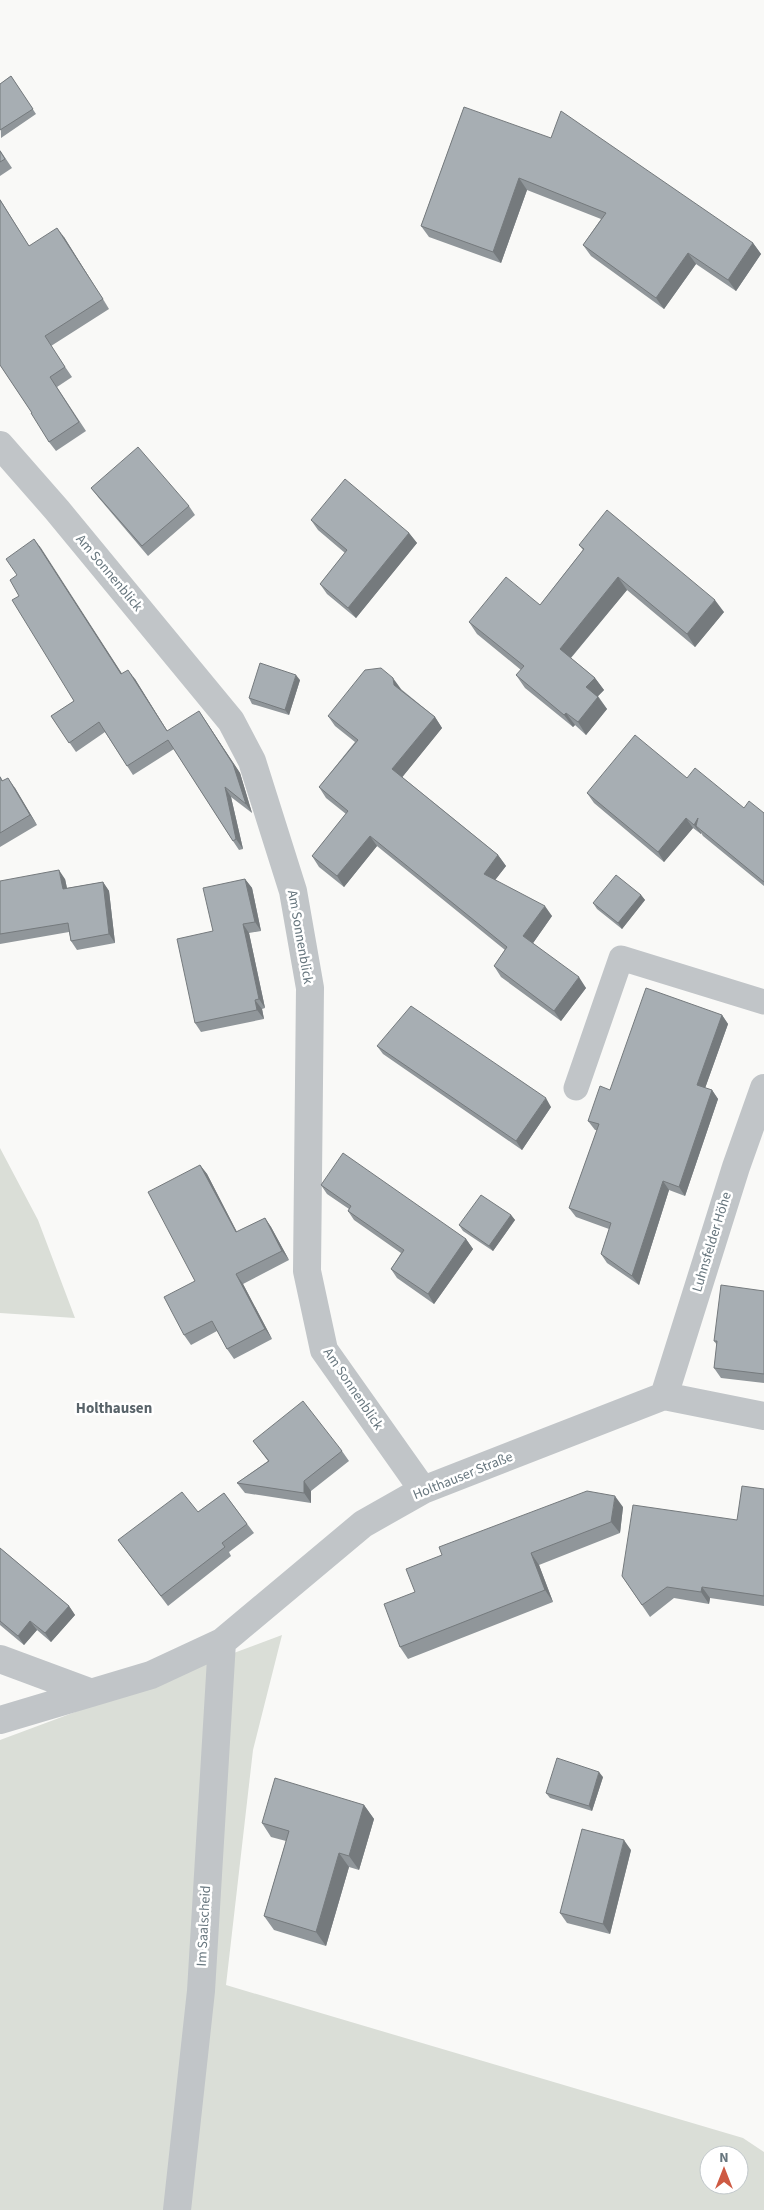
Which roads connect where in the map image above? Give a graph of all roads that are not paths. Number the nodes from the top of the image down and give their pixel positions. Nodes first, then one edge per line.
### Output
1 (0, 445) edge
2 (764, 1002) edge
3 (576, 1088) dead end
4 (764, 1088) edge
5 (664, 1396) junction
6 (764, 1416) edge
7 (423, 1490) junction
8 (222, 1642) junction
9 (0, 1659) edge
10 (89, 1692) junction
11 (0, 1720) edge
12 (177, 2210) edge

1 - 7 street, Am Sonnenblick
2 - 3 lane
4 - 5 street, Luhnsfelder Höhe
5 - 6 street
5 - 7 street, Holthauser Straße
7 - 8 street, Holthauser Straße
8 - 10 street, Holthauser Straße
8 - 12 street, Im Saalscheid
9 - 10 street
10 - 11 street, Holthauser Straße

